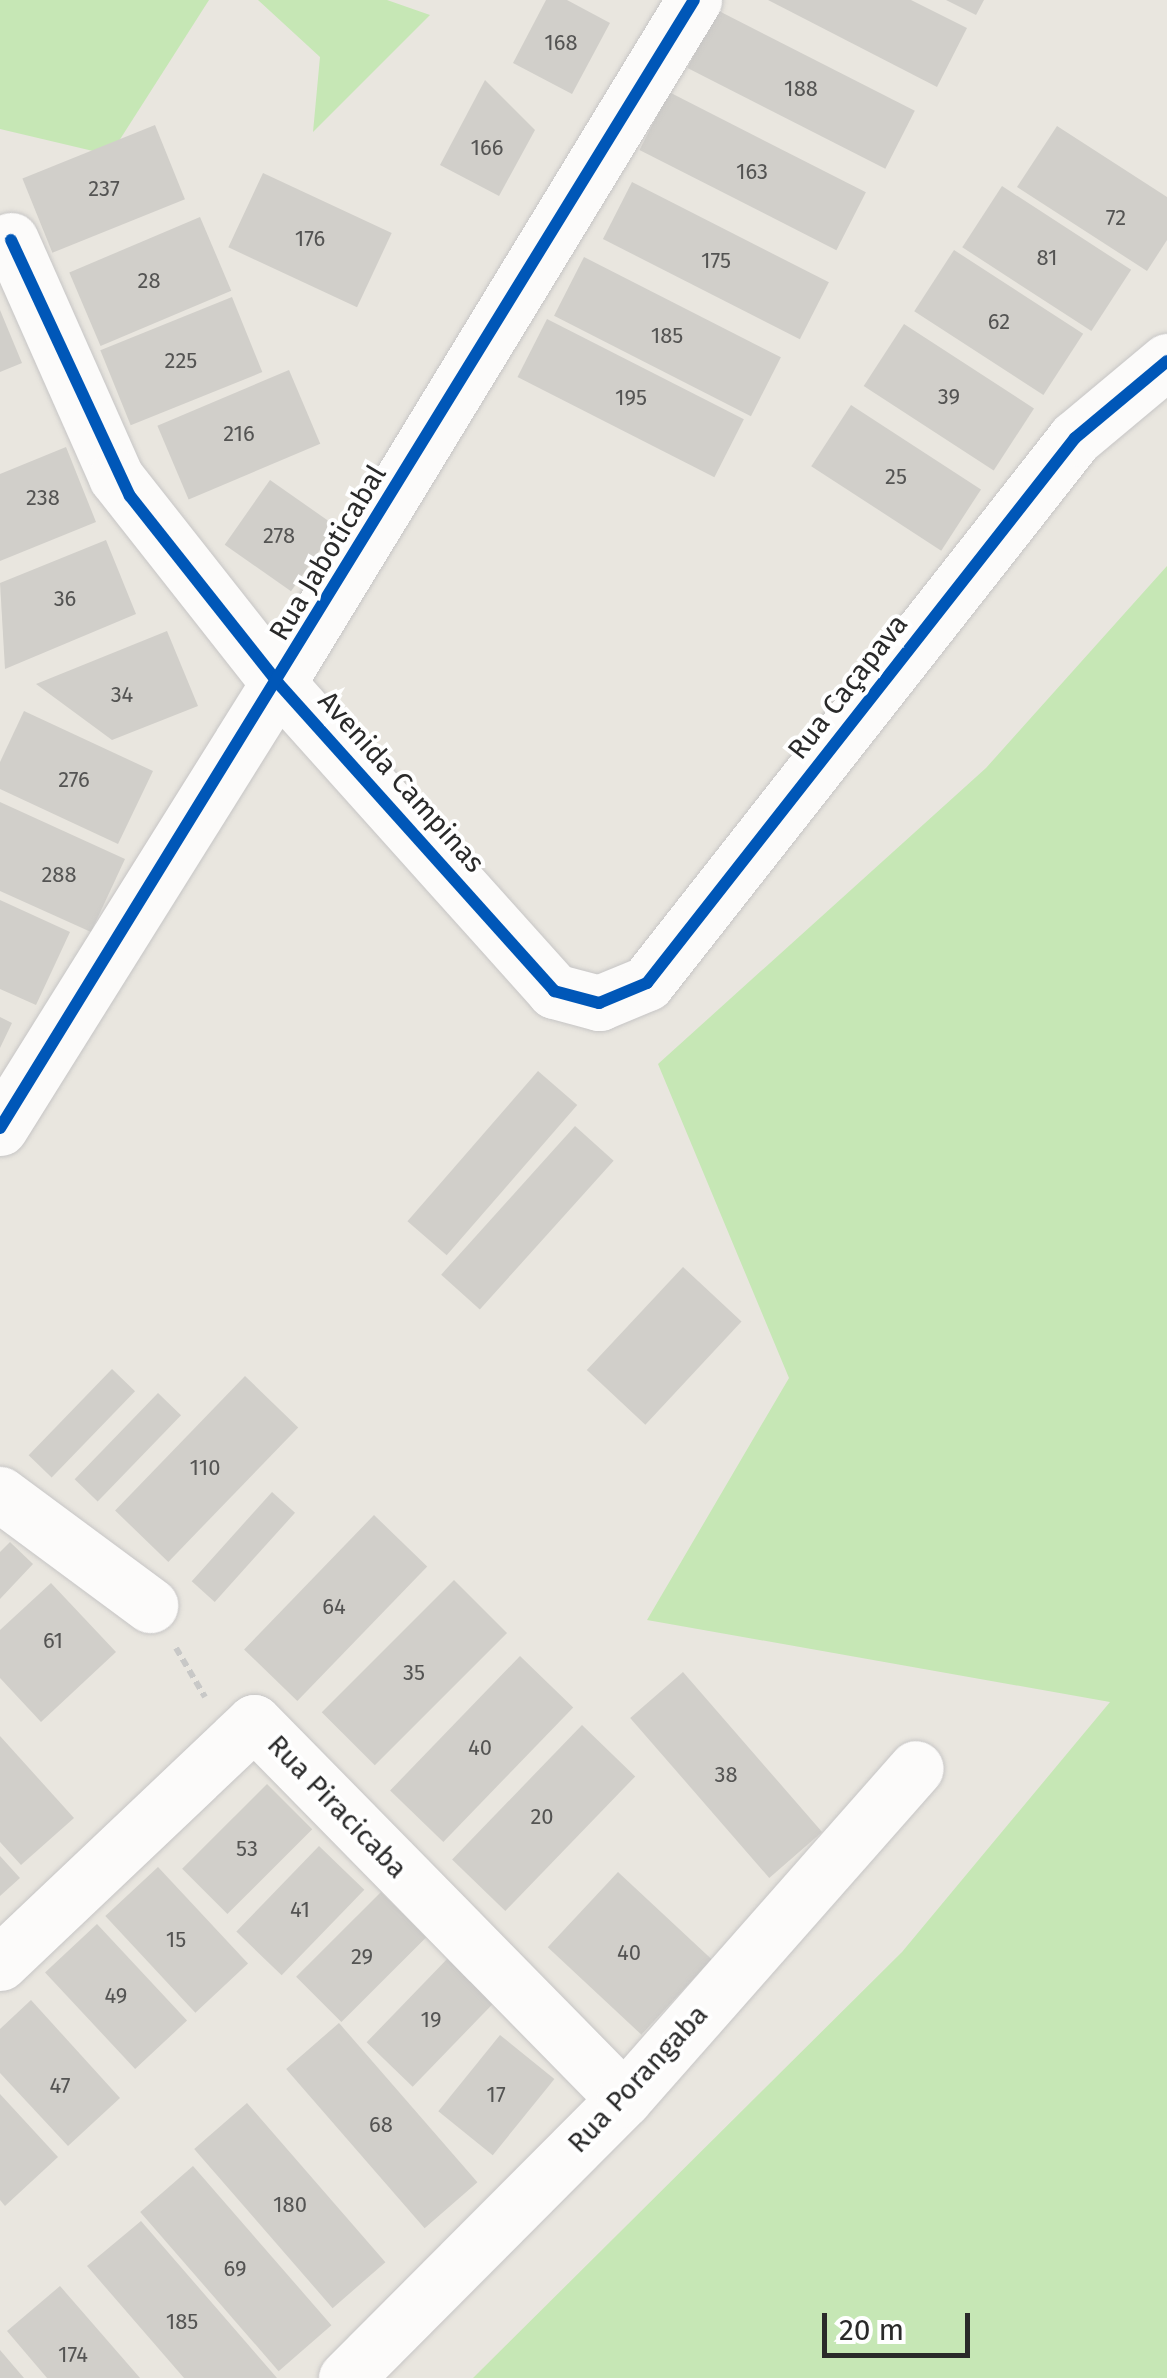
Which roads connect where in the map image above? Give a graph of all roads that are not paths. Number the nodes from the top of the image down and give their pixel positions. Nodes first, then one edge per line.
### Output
1 (694, 0) edge
2 (11, 240) dead end
3 (1167, 361) edge
4 (278, 683) junction
5 (554, 991) joint
6 (0, 1128) edge
7 (0, 1494) edge
8 (150, 1605) road end
9 (916, 1768) dead end
10 (0, 1963) edge
11 (624, 2099) junction
12 (346, 2378) edge

1 - 4 street, Rua Jaboticabal
2 - 4 street, Avenida Campinas
3 - 5 street, Rua Caçapava
4 - 5 street, Avenida Campinas
4 - 6 street, Rua Jaboticabal
7 - 8 street
9 - 11 street, Rua Porangaba
10 - 11 street, Rua Piracicaba
11 - 12 street, Rua Porangaba

